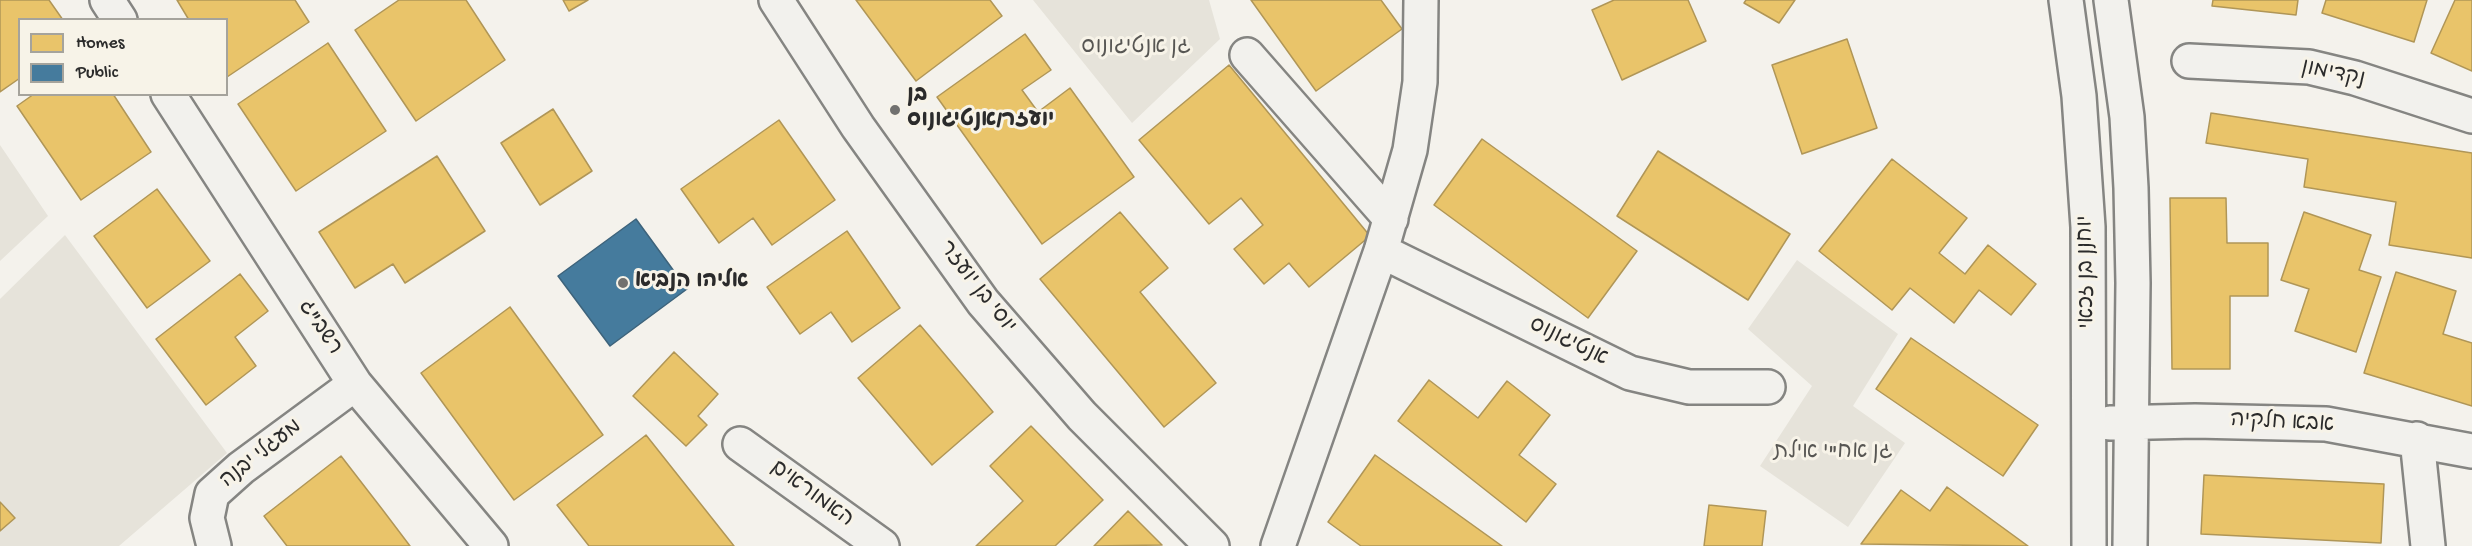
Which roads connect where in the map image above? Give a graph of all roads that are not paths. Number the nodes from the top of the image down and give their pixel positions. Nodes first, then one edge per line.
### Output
1 (107, 0) edge
2 (776, 0) edge
3 (1421, 0) edge
4 (2066, 0) edge
5 (2111, 0) edge
6 (119, 18) edge
7 (1247, 55) dead end
8 (2189, 61) dead end
9 (169, 96) edge
10 (2472, 116) edge
11 (1391, 219) junction
12 (1381, 250) junction
13 (355, 384) junction
14 (1768, 387) dead end
15 (2132, 422) junction
16 (2090, 424) junction
17 (2417, 440) junction
18 (740, 444) dead end
19 (2472, 451) edge
20 (214, 546) edge
21 (491, 546) edge
22 (882, 546) edge
23 (1212, 546) edge
24 (1278, 546) edge
25 (2089, 546) edge
26 (2130, 546) edge
27 (2428, 546) edge

1 - 6 street
2 - 23 street, יוסי בן יועזר
3 - 11 street
4 - 16 street, יוחנן בן זכאי
5 - 15 street, יוחנן בן זכאי
7 - 11 street
8 - 10 street, נקדימון
9 - 13 street, רשב"ג
11 - 12 street
12 - 14 street, אנטיגונוס
12 - 24 street
13 - 20 street, מעגלי יבנה
13 - 21 street, רשב"ג
15 - 16 street, אבא חלקיה
15 - 17 street, אבא חלקיה
15 - 26 street, יוחנן בן זכאי
16 - 25 street, יוחנן בן זכאי
17 - 19 street, אבא חלקיה
17 - 27 street
18 - 22 street, האמוראים

